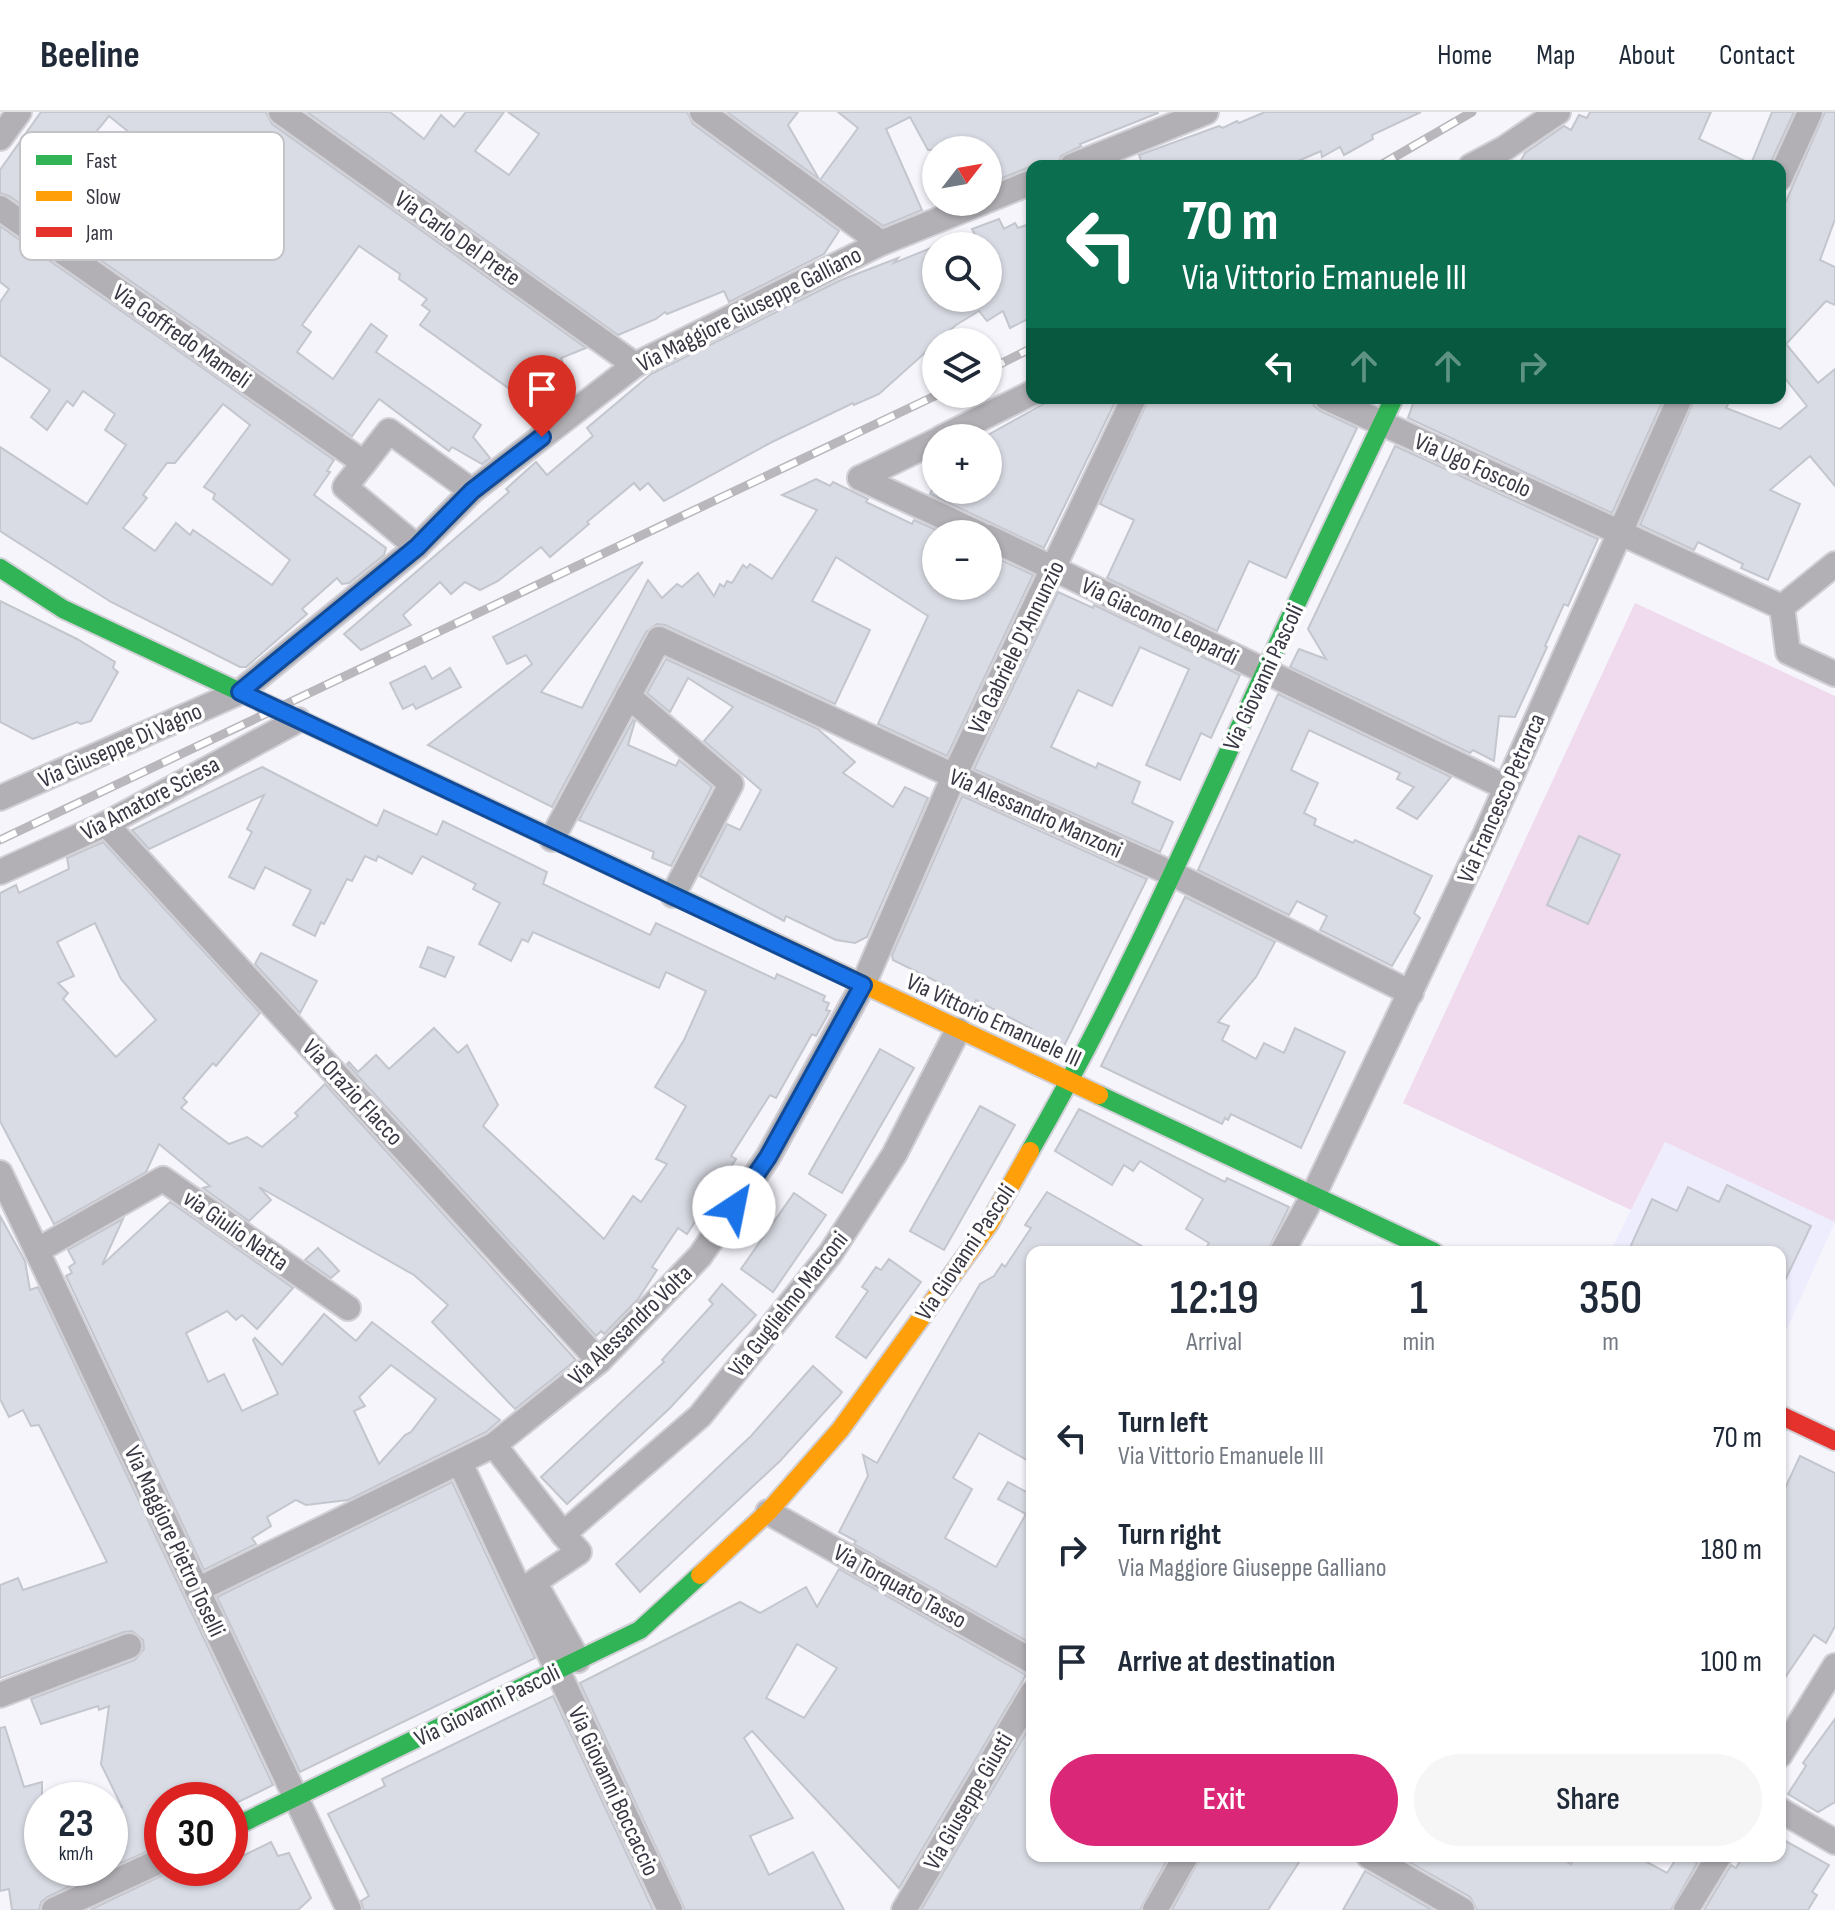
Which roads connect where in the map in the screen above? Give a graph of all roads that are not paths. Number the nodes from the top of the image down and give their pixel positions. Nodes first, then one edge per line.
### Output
1 (19, 112) edge
2 (281, 112) edge
3 (702, 112) edge
4 (1558, 112) edge
5 (1810, 112) edge
6 (1189, 115) edge
7 (0, 138) edge
8 (1501, 157) edge
9 (1086, 160) edge
10 (1786, 165) edge
11 (1026, 184) edge
12 (1002, 194) edge
13 (0, 208) edge
14 (948, 216) edge
15 (20, 222) edge
16 (881, 243) junction
17 (74, 260) edge
18 (635, 365) junction
19 (1026, 396) edge
20 (1131, 404) edge
21 (1340, 404) edge
22 (1391, 404) edge
23 (1677, 404) edge
24 (969, 424) edge
25 (1382, 424) junction
26 (922, 447) edge
27 (364, 463) junction
28 (472, 491) junction
29 (950, 520) edge
30 (1619, 532) junction
31 (1002, 544) edge
32 (417, 547) junction
33 (1835, 564) edge
34 (0, 568) edge
35 (1054, 568) junction
36 (1782, 607) junction
37 (1264, 673) junction
38 (1835, 674) edge
39 (240, 692) junction
40 (628, 696) junction
41 (298, 720) junction
42 (954, 776) junction
43 (1505, 787) junction
44 (1, 796) edge
45 (106, 824) junction
46 (552, 839) junction
47 (0, 872) edge
48 (1173, 874) junction
49 (673, 895) junction
50 (863, 985) junction
51 (1411, 993) junction
52 (958, 1030) junction
53 (1070, 1082) junction
54 (0, 1173) edge
55 (1314, 1194) junction
56 (1285, 1246) edge
57 (1422, 1246) edge
58 (38, 1250) junction
59 (348, 1308) dead end
60 (599, 1361) junction
61 (1786, 1418) edge
62 (1835, 1441) edge
63 (494, 1445) junction
64 (460, 1463) junction
65 (768, 1512) junction
66 (563, 1534) junction
67 (197, 1590) junction
68 (129, 1646) dead end
69 (1026, 1658) edge
70 (568, 1666) junction
71 (1835, 1666) edge
72 (0, 1695) edge
73 (1026, 1703) edge
74 (1786, 1745) edge
75 (295, 1799) junction
76 (1786, 1813) edge
77 (248, 1821) edge
78 (1835, 1842) edge
79 (1183, 1862) edge
80 (1379, 1862) edge
81 (1715, 1862) edge
82 (144, 1868) edge
83 (54, 1910) edge
84 (349, 1910) edge
85 (670, 1910) edge
86 (904, 1910) edge
87 (1155, 1910) edge
88 (1462, 1910) edge
89 (1686, 1910) edge

1 - 7 street
2 - 18 street, Via Carlo Del Prete
3 - 16 street
4 - 8 street
5 - 10 street
6 - 9 street
11 - 12 street, Via Maggiore Giuseppe Galliano
13 - 15 street, Via Goffredo Mameli
14 - 16 street, Via Maggiore Giuseppe Galliano
16 - 18 street, Via Maggiore Giuseppe Galliano
17 - 27 street, Via Goffredo Mameli
18 - 28 street, Via Maggiore Giuseppe Galliano
19 - 24 street
20 - 35 street, Via Gabriele D'Annunzio
21 - 25 street, Via Ugo Foscolo
22 - 25 street, Via Giovanni Pascoli
23 - 30 street, Via Francesco Petrarca
25 - 30 street, Via Ugo Foscolo
25 - 37 street, Via Giovanni Pascoli
26 - 29 street
27 - 28 street
27 - 32 street
28 - 32 street, Via Maggiore Giuseppe Galliano
30 - 36 street, Via Ugo Foscolo
30 - 43 street, Via Francesco Petrarca
31 - 35 street, Via Giacomo Leopardi
32 - 39 street, Via Maggiore Giuseppe Galliano
33 - 36 street
34 - 39 street, Via Vittorio Emanuele III
35 - 37 street, Via Giacomo Leopardi
35 - 42 street, Via Gabriele D'Annunzio
36 - 38 street
37 - 43 street, Via Giacomo Leopardi
37 - 48 street, Via Giovanni Pascoli
39 - 41 street, Via Vittorio Emanuele III
39 - 44 street, Via Giuseppe Di Vagno
40 - 42 street, Via Alessandro Manzoni
40 - 46 street
40 - 49 street
41 - 45 street, Via Amatore Sciesa
41 - 46 street, Via Vittorio Emanuele III
42 - 48 street, Via Alessandro Manzoni
42 - 50 street, Via Gabriele D'Annunzio
43 - 51 street, Via Francesco Petrarca
45 - 47 street, Via Amatore Sciesa
45 - 60 street, Via Orazio Flacco
46 - 49 street, Via Vittorio Emanuele III
48 - 51 street, Via Alessandro Manzoni
48 - 53 street, Via Giovanni Pascoli
49 - 50 street, Via Vittorio Emanuele III
50 - 52 street, Via Vittorio Emanuele III
50 - 60 street, Via Alessandro Volta
51 - 55 street, Via Francesco Petrarca
52 - 53 street, Via Vittorio Emanuele III
52 - 66 street, Via Guglielmo Marconi
53 - 55 street, Via Vittorio Emanuele III
53 - 65 street, Via Giovanni Pascoli
54 - 58 street, Via Maggiore Pietro Toselli
55 - 56 street
55 - 57 street, Via Vittorio Emanuele III
58 - 59 street, via Giulio Natta
58 - 67 street, Via Maggiore Pietro Toselli
60 - 63 street, Via Alessandro Volta
61 - 62 street
63 - 64 street, Via Alessandro Volta
63 - 66 street
64 - 67 street, Via Alessandro Volta
64 - 70 street
65 - 69 street, Via Torquato Tasso
65 - 70 street, Via Giovanni Pascoli
66 - 70 street
67 - 75 street, Via Maggiore Pietro Toselli
68 - 72 street
70 - 75 street, Via Giovanni Pascoli
70 - 85 street, Via Giovanni Boccaccio
71 - 74 street
73 - 86 street, Via Giuseppe Giusti
75 - 77 street, Via Giovanni Pascoli
75 - 84 street, Via Maggiore Pietro Toselli
76 - 78 street
79 - 87 street
80 - 88 street
81 - 89 street
82 - 83 street

